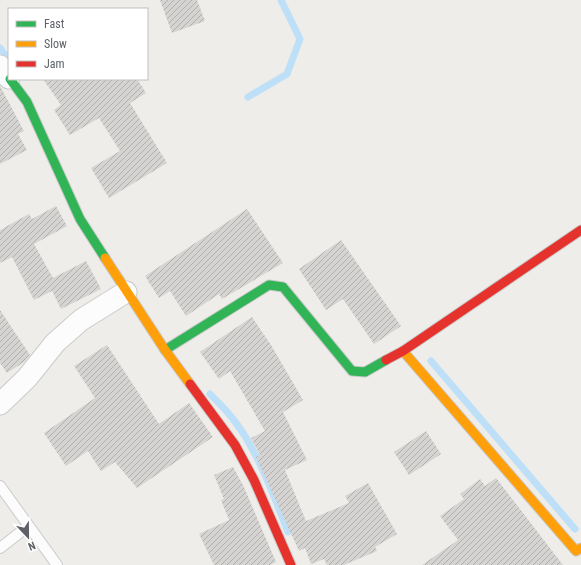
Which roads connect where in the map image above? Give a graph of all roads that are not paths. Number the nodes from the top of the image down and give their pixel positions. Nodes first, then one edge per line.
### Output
1 (0, 66) edge
2 (8, 78) edge
3 (10, 80) edge
4 (581, 230) edge
5 (126, 292) junction
6 (165, 350) junction
7 (403, 351) junction
8 (0, 404) edge
9 (0, 486) edge
10 (28, 527) junction
11 (0, 548) edge
12 (581, 548) edge
13 (57, 565) edge
14 (291, 565) edge

1 - 2 street
3 - 5 street
4 - 7 street
5 - 6 street
5 - 8 street
6 - 7 street
6 - 14 street
7 - 12 street
9 - 10 lane
10 - 11 lane
10 - 13 lane

